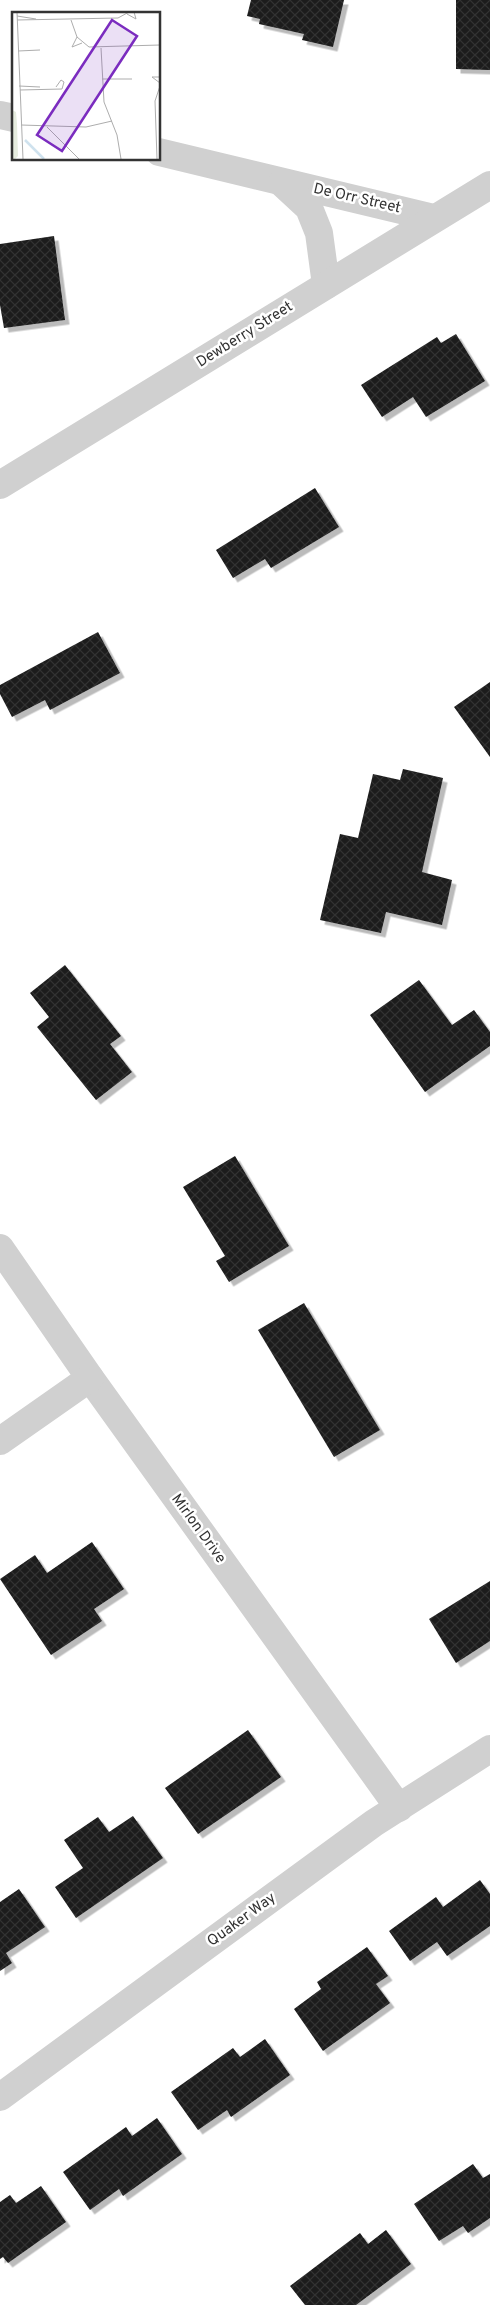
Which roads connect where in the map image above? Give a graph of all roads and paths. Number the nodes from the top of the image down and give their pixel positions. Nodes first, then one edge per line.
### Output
1 (160, 152) edge
2 (279, 181) junction
3 (490, 185) edge
4 (434, 218) junction
5 (326, 285) junction
6 (0, 485) edge
7 (0, 1248) edge
8 (90, 1378) junction
9 (0, 1441) edge
10 (490, 1749) edge
11 (399, 1808) junction
12 (0, 2098) edge

1 - 2 street, De Orr Street
2 - 4 street, De Orr Street
2 - 5 street, De Orr Street
3 - 4 street, Dewberry Street
4 - 5 street, Dewberry Street
5 - 6 street, Dewberry Street
7 - 8 street, Mirlon Drive
8 - 9 street
8 - 11 street, Mirlon Drive
10 - 11 street, Quaker Way
11 - 12 street, Quaker Way

